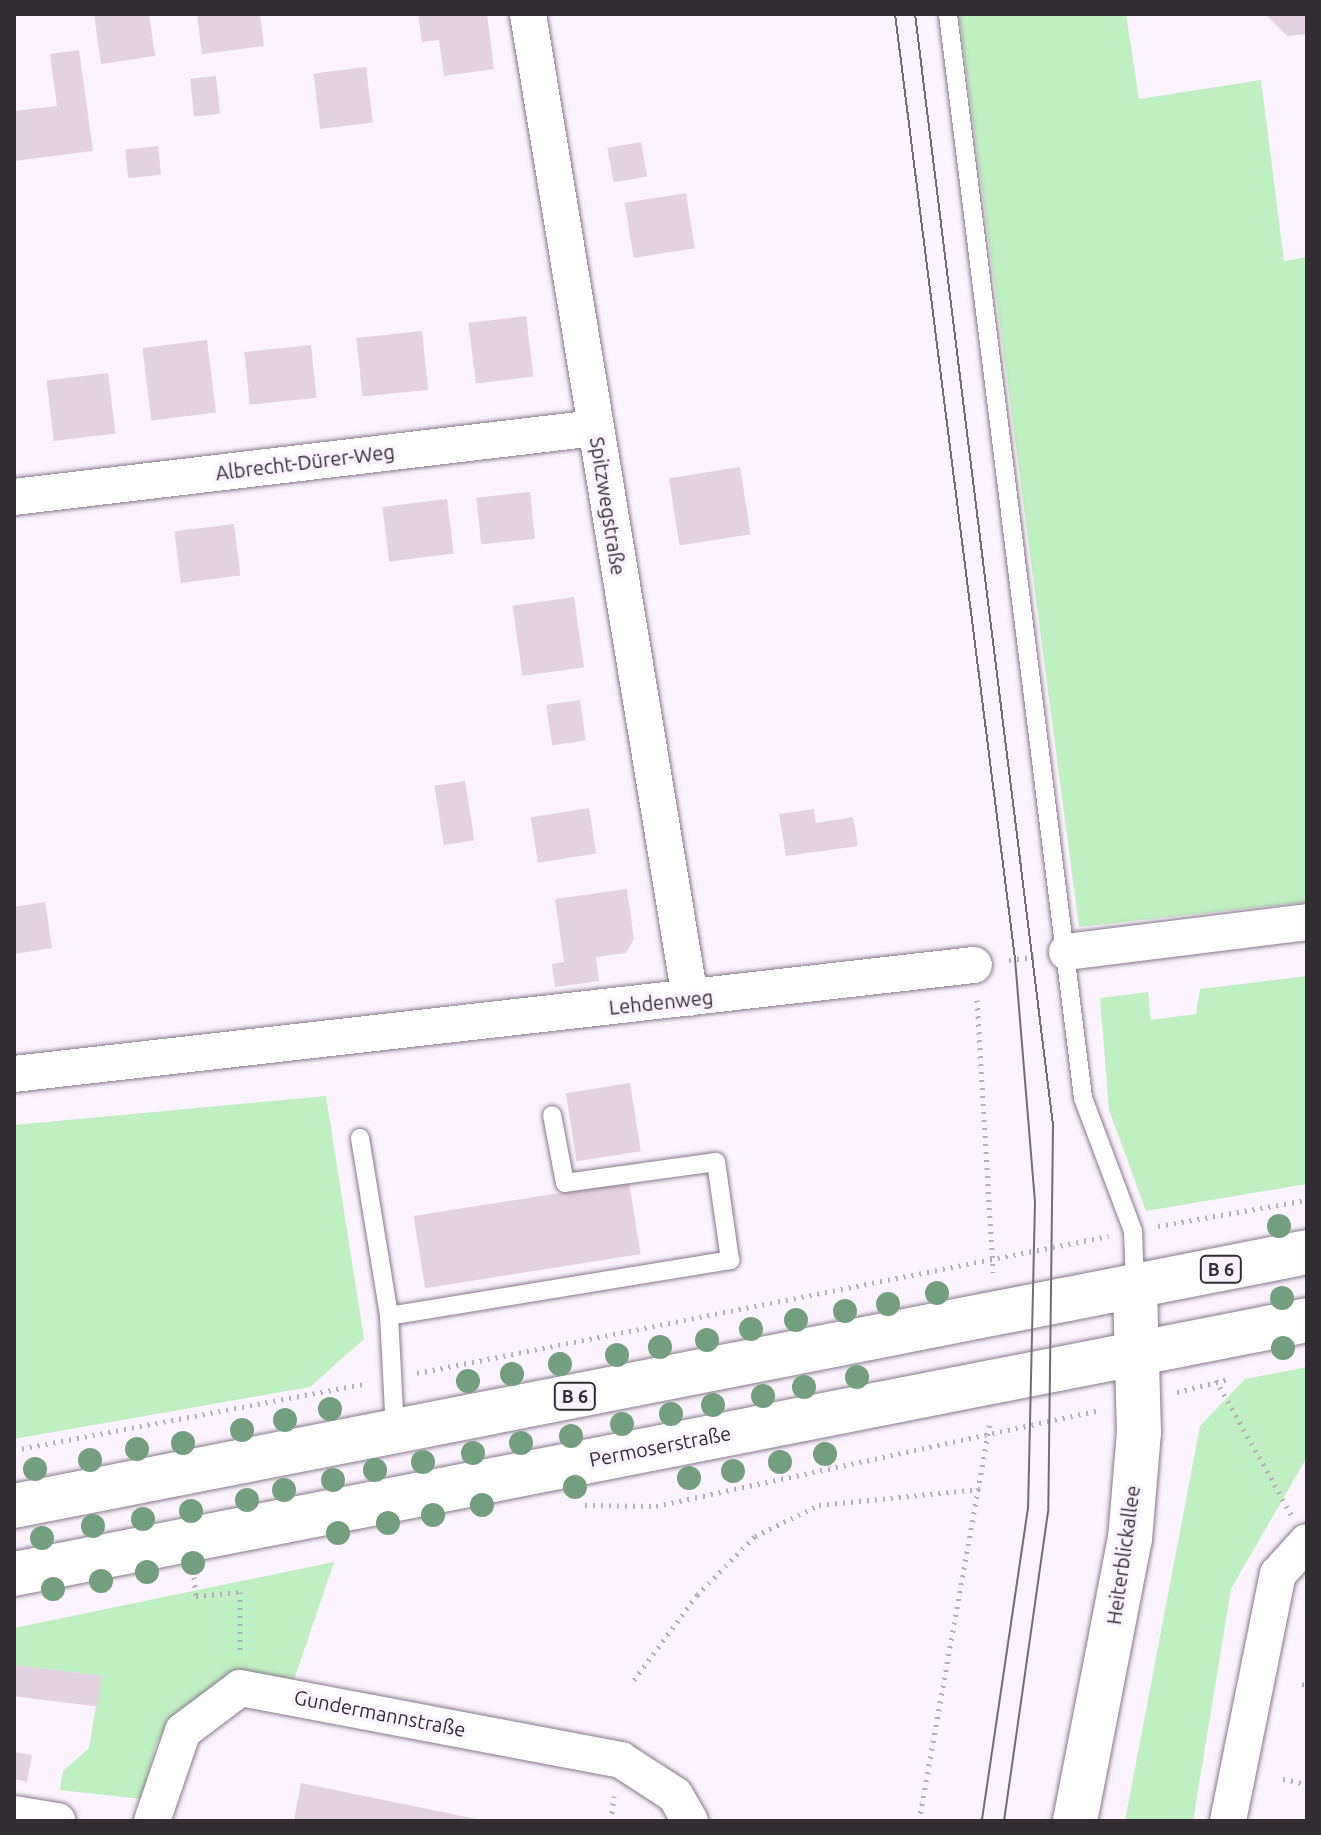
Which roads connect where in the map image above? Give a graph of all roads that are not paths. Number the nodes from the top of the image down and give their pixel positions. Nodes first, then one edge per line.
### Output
1 (528, 14) edge
2 (948, 14) edge
3 (595, 428) junction
4 (14, 497) edge
5 (1307, 922) edge
6 (1067, 952) junction
7 (974, 965) road end
8 (690, 998) junction
9 (14, 1074) edge
10 (552, 1115) dead end
11 (360, 1138) dead end
12 (1307, 1252) edge
13 (1135, 1286) junction
14 (389, 1316) junction
15 (1307, 1320) edge
16 (1137, 1355) junction
17 (395, 1432) junction
18 (14, 1506) edge
19 (1307, 1542) edge
20 (14, 1574) edge
21 (682, 1808) edge
22 (14, 1814) edge
23 (57, 1821) edge
24 (152, 1821) edge
25 (1075, 1821) edge
26 (1228, 1821) edge

1 - 3 street, Spitzwegstraße
2 - 6 lane
3 - 4 street, Albrecht-Dürer-Weg
3 - 8 street, Spitzwegstraße
5 - 6 street
6 - 13 lane
7 - 8 street, Lehdenweg
8 - 9 street, Lehdenweg
10 - 14 lane
11 - 14 lane
12 - 13 main road, B 6
13 - 16 main road, Heiterblickallee
13 - 17 main road, B 6
14 - 17 lane
15 - 16 main road, Permoserstraße
16 - 20 main road, Permoserstraße
16 - 25 main road, Heiterblickallee
17 - 18 main road, B 6
19 - 26 street
21 - 24 street, Gundermannstraße
22 - 23 street

